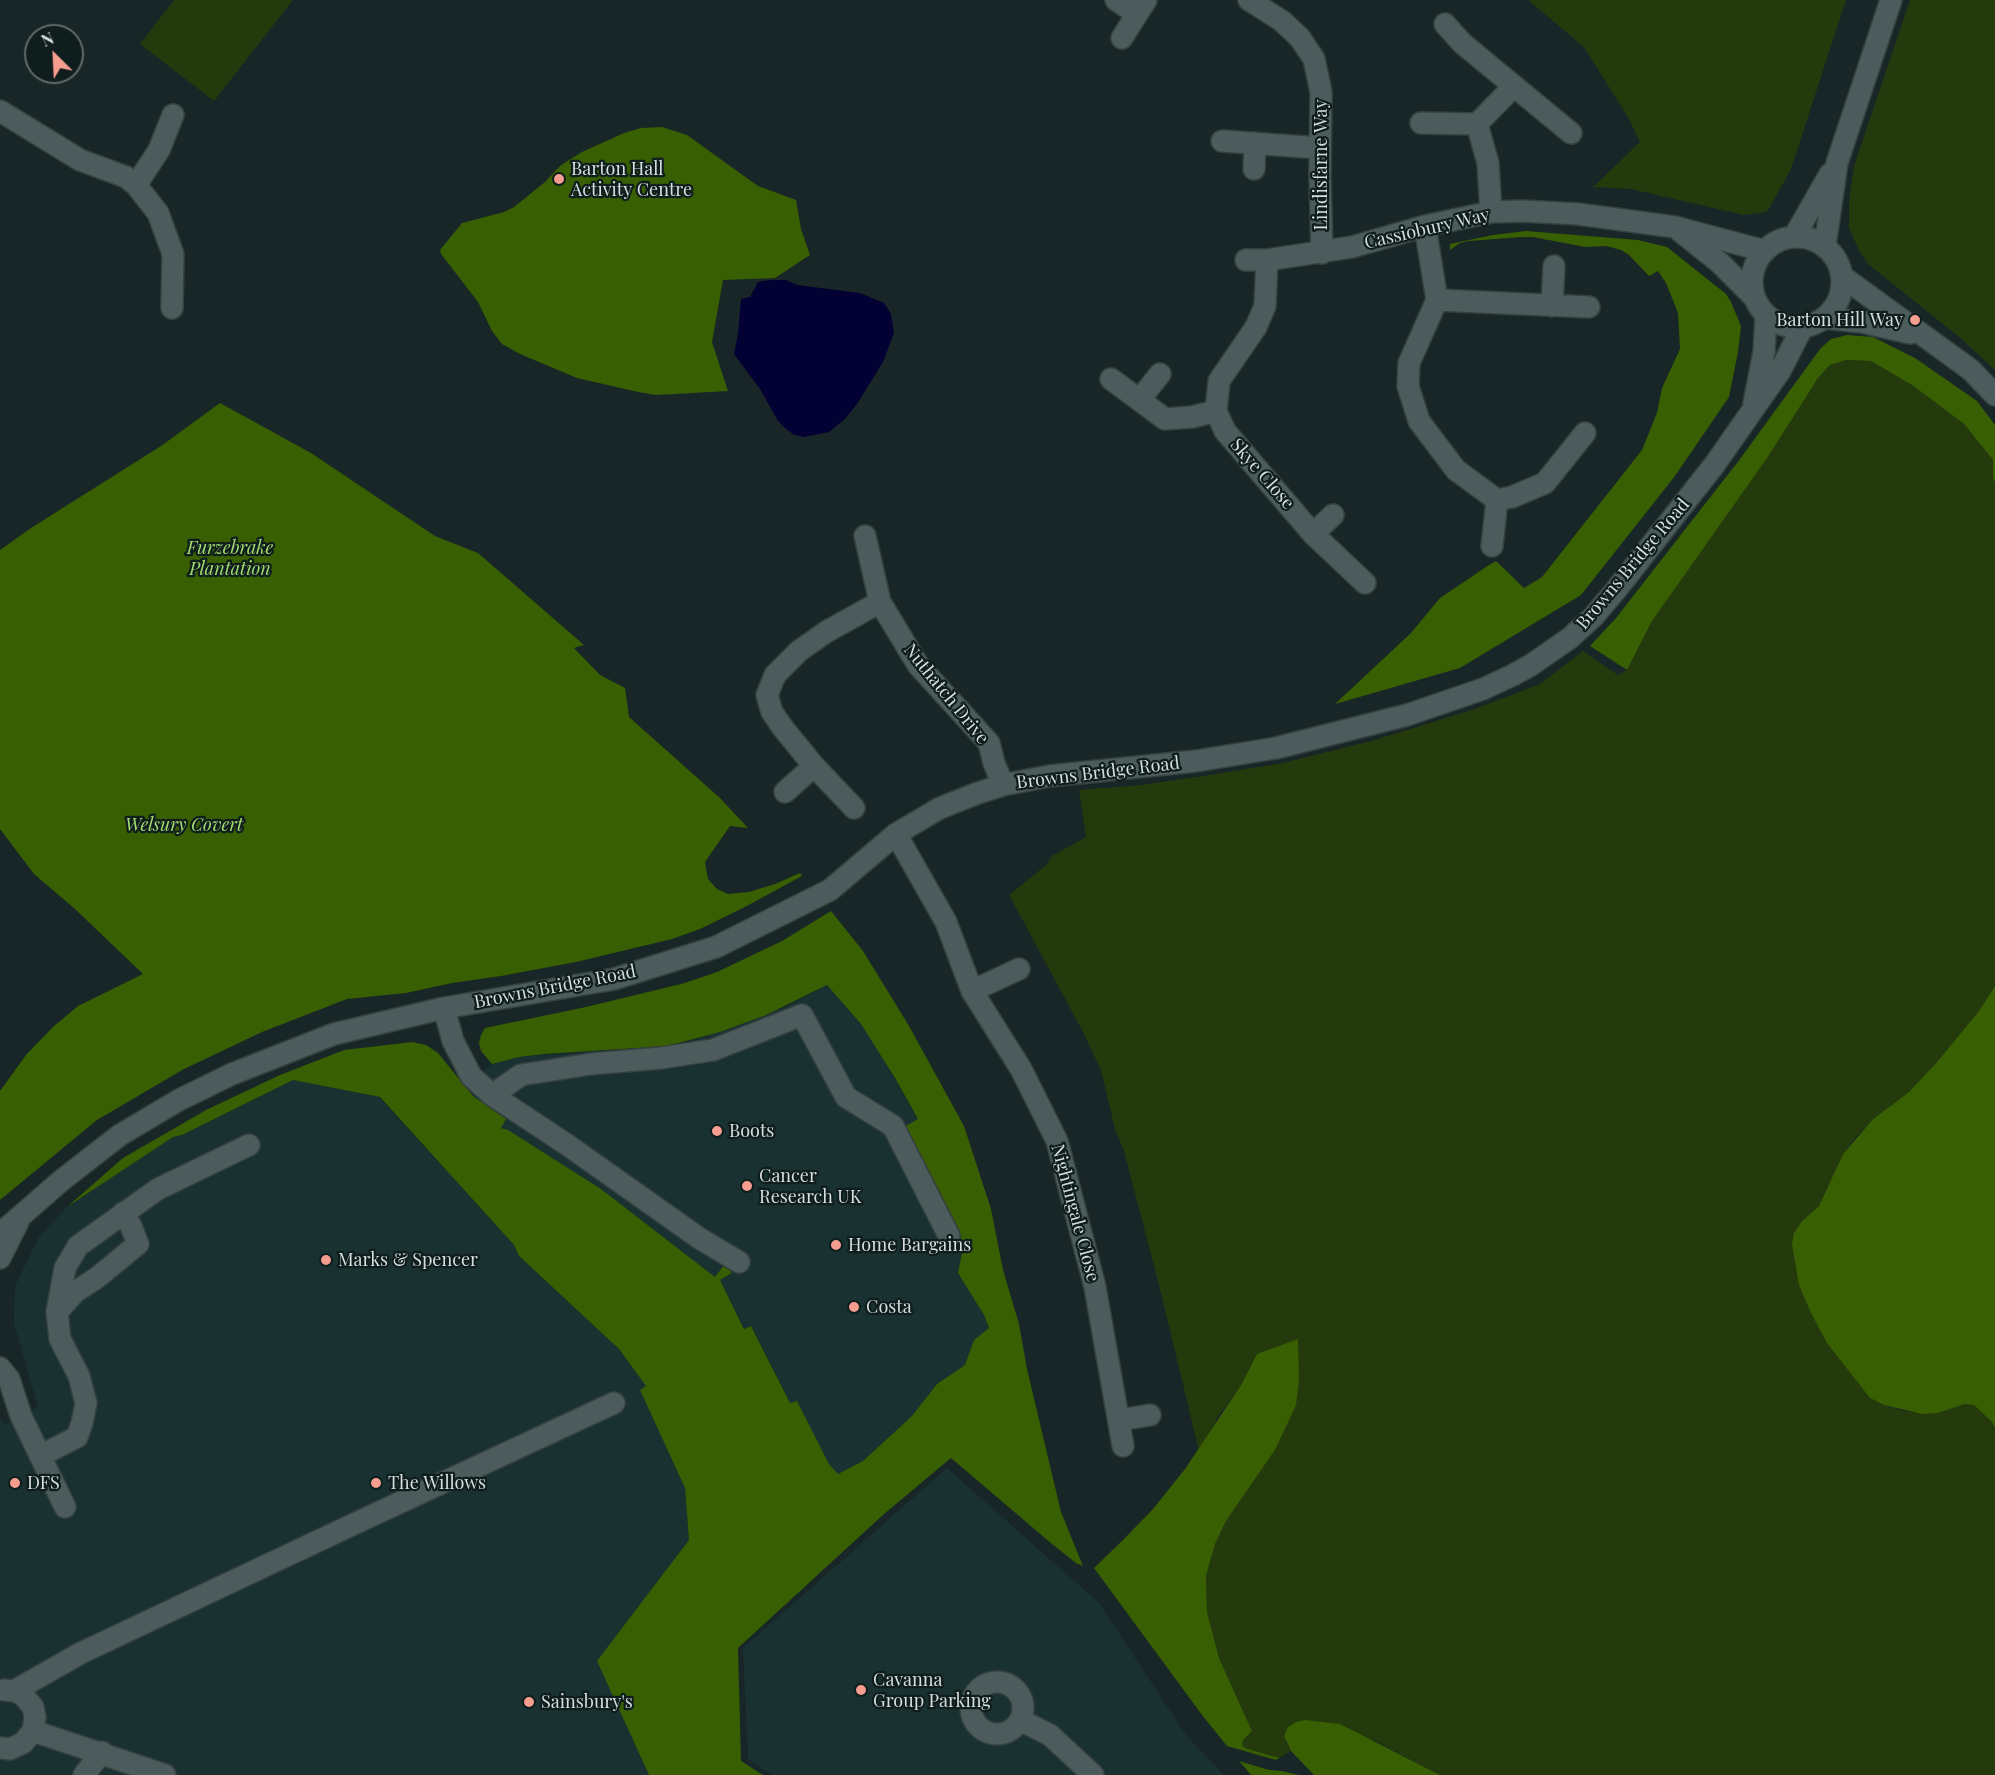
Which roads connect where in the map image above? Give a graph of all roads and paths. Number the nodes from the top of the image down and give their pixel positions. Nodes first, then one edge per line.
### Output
1 (1116, 0) edge
2 (1249, 0) edge
3 (1891, 0) edge
4 (1142, 7) edge
5 (1445, 24) dead end
6 (1122, 38) dead end
7 (1514, 86) junction
8 (0, 111) edge
9 (173, 115) dead end
10 (1421, 123) dead end
11 (1477, 123) junction
12 (1571, 133) dead end
13 (1222, 141) dead end
14 (1255, 143) junction
15 (1320, 148) junction
16 (1837, 163) junction
17 (1254, 169) dead end
18 (136, 185) junction
19 (1491, 212) junction
20 (1425, 226) junction
21 (1675, 227) junction
22 (1794, 237) junction
23 (1825, 246) junction
24 (1765, 251) junction
25 (1322, 253) junction
26 (1246, 260) dead end
27 (1267, 260) junction
28 (1554, 266) dead end
29 (1843, 277) junction
30 (1754, 297) junction
31 (1437, 300) junction
32 (1552, 306) junction
33 (1589, 307) dead end
34 (172, 308) dead end
35 (1766, 315) junction
36 (1826, 318) junction
37 (1802, 328) junction
38 (1922, 336) junction
39 (1160, 374) dead end
40 (1111, 379) dead end
41 (1995, 395) edge
42 (1140, 399) junction
43 (1753, 409) junction
44 (1216, 411) junction
45 (1585, 433) dead end
46 (1497, 500) junction
47 (1333, 515) dead end
48 (1313, 534) junction
49 (865, 536) dead end
50 (1492, 546) dead end
51 (1365, 583) dead end
52 (880, 602) junction
53 (814, 766) junction
54 (1003, 785) junction
55 (785, 792) dead end
56 (854, 808) dead end
57 (896, 834) junction
58 (1019, 969) dead end
59 (972, 991) junction
60 (444, 1008) junction
61 (492, 1095) junction
62 (249, 1145) dead end
63 (123, 1214) junction
64 (21, 1216) junction
65 (0, 1234) edge
66 (949, 1236) dead end
67 (0, 1258) edge
68 (739, 1262) dead end
69 (57, 1312) junction
70 (0, 1368) edge
71 (0, 1399) edge
72 (614, 1403) dead end
73 (1150, 1415) dead end
74 (21, 1416) junction
75 (1119, 1420) junction
76 (1123, 1446) dead end
77 (40, 1456) junction
78 (65, 1507) dead end
79 (7, 1690) edge
80 (1020, 1720) dead end
81 (33, 1731) junction
82 (0, 1748) edge
83 (102, 1752) junction
84 (84, 1775) edge
85 (165, 1775) edge
86 (1093, 1775) edge

1 - 4 street
2 - 15 street, Lindisfarne Way
3 - 16 street
4 - 6 street
5 - 7 street
7 - 11 street
7 - 12 street
8 - 18 street
9 - 18 street
10 - 11 street
11 - 19 street
13 - 14 street
14 - 15 street
14 - 17 street
15 - 25 street, Lindisfarne Way
16 - 22 street
16 - 23 street
18 - 34 street
19 - 20 street, Cassiobury Way
19 - 21 street, Cassiobury Way
20 - 25 street, Cassiobury Way
20 - 31 street
21 - 24 street, Cassiobury Way
21 - 30 street
22 - 23 street
22 - 24 street
23 - 29 street
24 - 30 street
25 - 27 street
26 - 27 street
27 - 44 street
28 - 32 street
29 - 36 street
29 - 38 street
30 - 35 street
31 - 32 street
31 - 46 street
32 - 33 street
35 - 37 street
35 - 43 street, Browns Bridge Road
36 - 37 street
36 - 38 street
37 - 43 street, Browns Bridge Road
38 - 41 street
39 - 42 street
40 - 42 street
42 - 44 street
43 - 54 street, Browns Bridge Road
44 - 48 street, Skye Close
45 - 46 street
46 - 50 street
47 - 48 street
48 - 51 street, Skye Close
49 - 52 street, Nuthatch Drive
52 - 53 street
52 - 54 street, Nuthatch Drive
53 - 55 street
53 - 56 street
54 - 57 street, Browns Bridge Road
57 - 59 street, Nightingale Close
57 - 60 street, Browns Bridge Road
58 - 59 street
59 - 75 street, Nightingale Close
60 - 61 street
60 - 64 street, Browns Bridge Road
61 - 66 street
61 - 68 street
62 - 63 street
63 - 69 street
63 - 69 street
64 - 65 street, Browns Bridge Road
64 - 67 street, Browns Bridge Road
69 - 77 street
70 - 74 street
71 - 74 street
72 - 79 street
73 - 75 street
74 - 77 street
75 - 76 street, Nightingale Close
77 - 78 street
79 - 81 street
80 - 86 street
81 - 82 street
81 - 83 street
83 - 84 street
83 - 85 street

